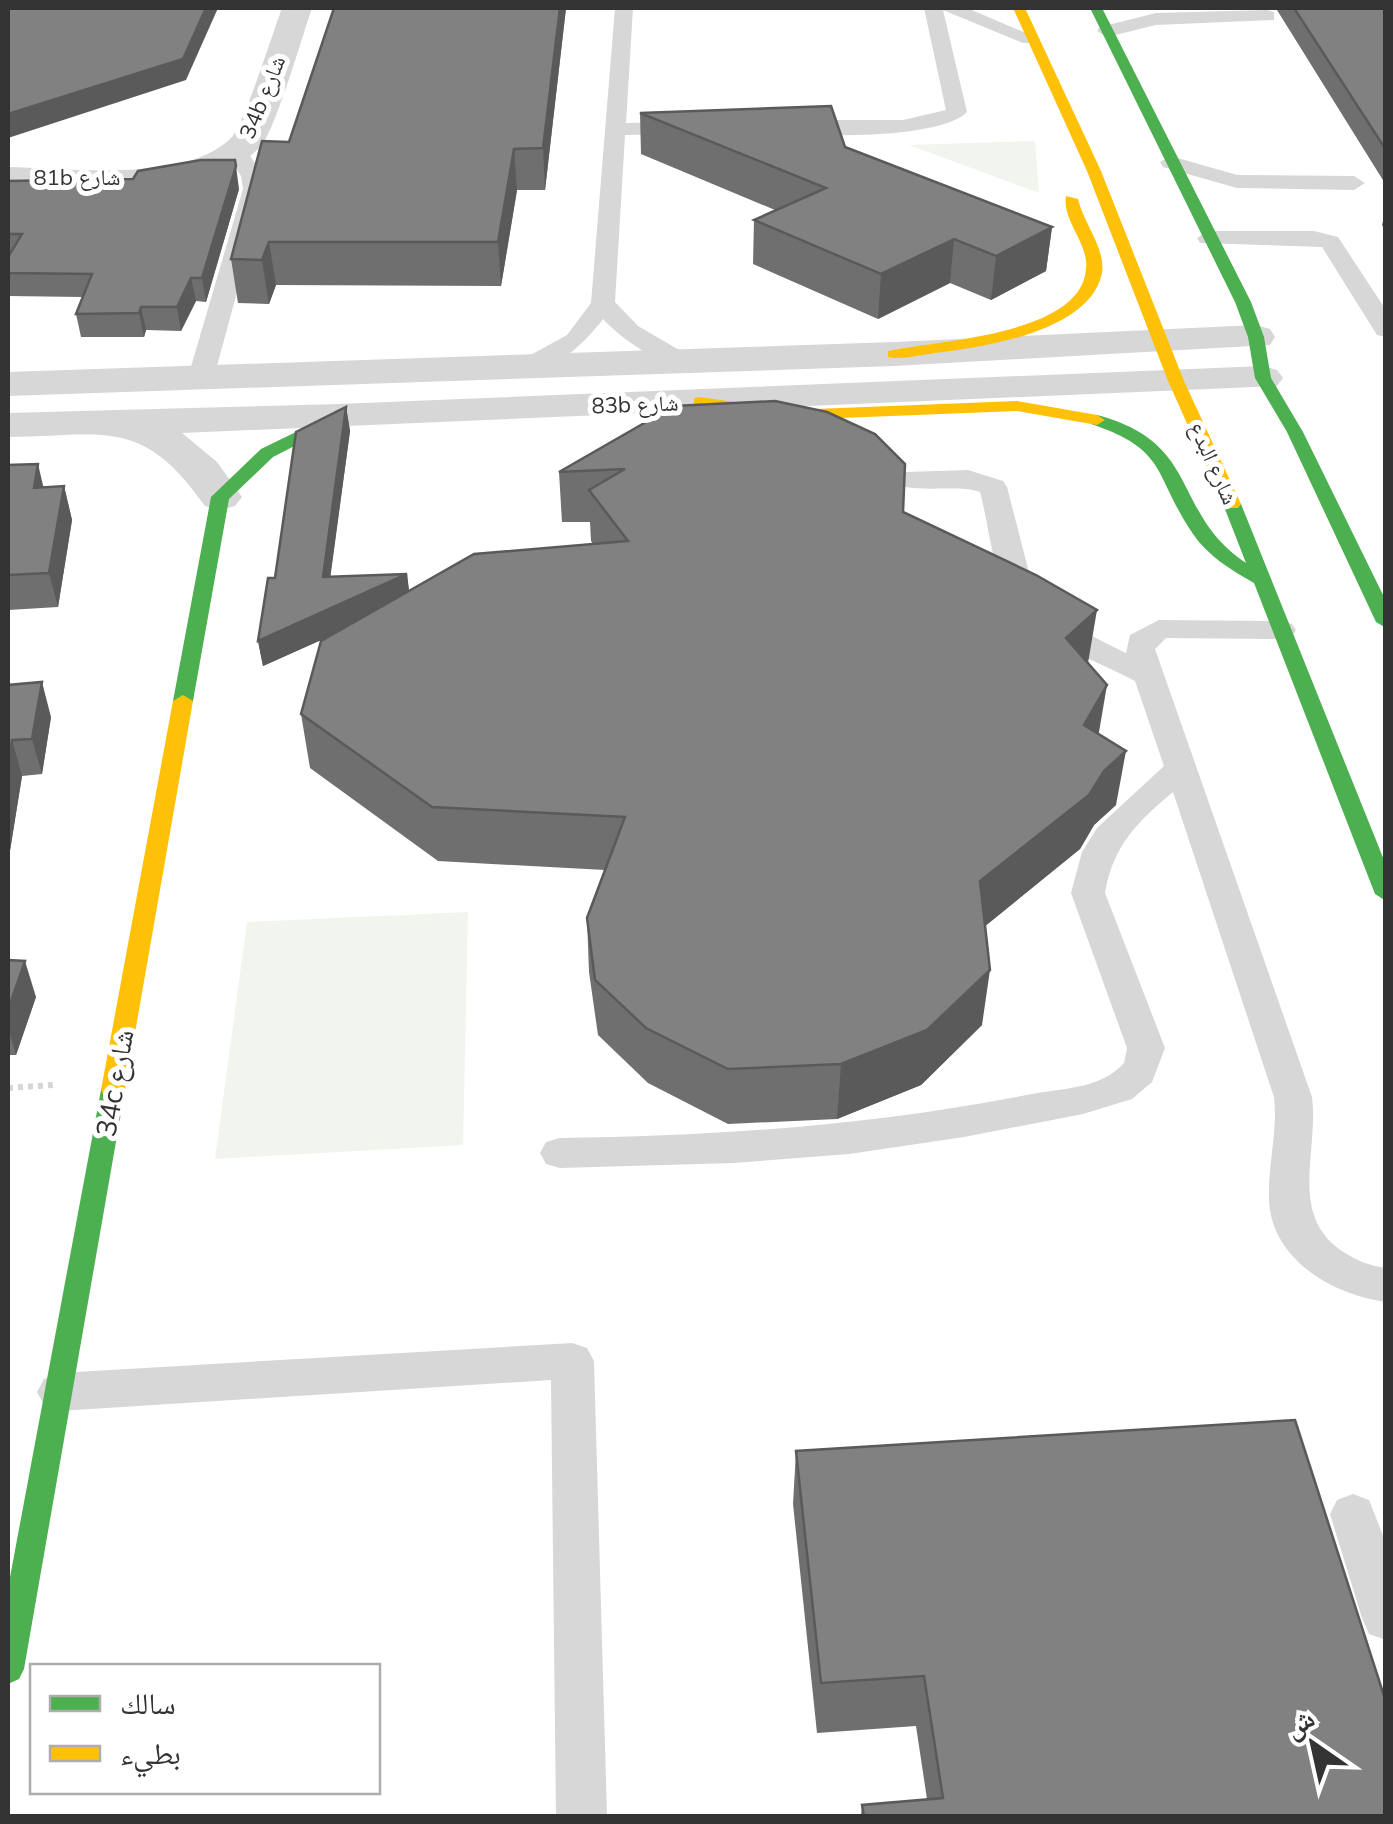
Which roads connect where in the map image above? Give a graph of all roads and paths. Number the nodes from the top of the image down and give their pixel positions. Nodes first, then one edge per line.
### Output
1 (296, 8) edge
2 (624, 8) edge
3 (933, 8) edge
4 (951, 8) edge
5 (1019, 8) edge
6 (1096, 8) edge
7 (1267, 16) dead end
8 (1108, 31) junction
9 (1030, 39) junction
10 (772, 126) edge
11 (714, 127) edge
12 (616, 129) junction
13 (236, 153) junction
14 (1171, 162) junction
15 (1094, 171) junction
16 (8, 176) edge
17 (146, 176) joint
18 (1354, 184) dead end
19 (1211, 245) junction
20 (603, 303) junction
21 (1386, 330) edge
22 (1256, 337) junction
23 (1164, 343) junction
24 (894, 354) junction
25 (685, 361) junction
26 (525, 368) junction
27 (201, 377) junction
28 (1263, 378) junction
29 (1176, 381) junction
30 (8, 384) edge
31 (700, 402) junction
32 (339, 416) junction
33 (114, 420) junction
34 (8, 424) edge
35 (906, 480) edge
36 (220, 497) junction
37 (1262, 580) junction
38 (1386, 622) edge
39 (1282, 630) junction
40 (1150, 676) junction
41 (1181, 768) junction
42 (1386, 894) edge
43 (560, 1153) dead end
44 (1386, 1285) edge
45 (59, 1392) junction
46 (1353, 1514) dead end
47 (1386, 1618) edge
48 (8, 1668) edge
49 (582, 1816) edge

1 - 13 street, 34b شارع
2 - 12 lane
3 - 10 lane
4 - 9 lane
5 - 9 main road, شارع البدع
6 - 8 main road
7 - 8 lane
8 - 14 main road
9 - 15 main road, شارع البدع
11 - 12 lane
12 - 20 lane
13 - 17 street, 34b شارع
13 - 27 lane
14 - 18 lane
14 - 19 main road
15 - 23 main road, شارع البدع
15 - 24 main road
16 - 17 street, 81b شارع
19 - 21 lane
19 - 22 main road
20 - 25 lane
20 - 26 lane
22 - 23 street, 83b شارع
22 - 28 main road
23 - 24 street, 83b شارع
23 - 29 main road, شارع البدع
24 - 25 street, 83b شارع
25 - 26 street, 83b شارع
26 - 27 street, 83b شارع
27 - 30 street, 83b شارع
28 - 29 street, 83b شارع
28 - 38 main road
29 - 31 street, 83b شارع
29 - 37 main road, شارع البدع
31 - 32 street, 83b شارع
31 - 37 main road
32 - 33 street, 83b شارع
32 - 36 main road
33 - 34 street, 83b شارع
33 - 36 street
35 - 40 lane
36 - 45 main road, 34c شارع
37 - 39 main road, شارع البدع
39 - 40 lane
39 - 42 main road, شارع البدع
40 - 41 lane
41 - 43 lane
41 - 44 lane
45 - 48 main road, 34c شارع
45 - 49 lane
46 - 47 lane

